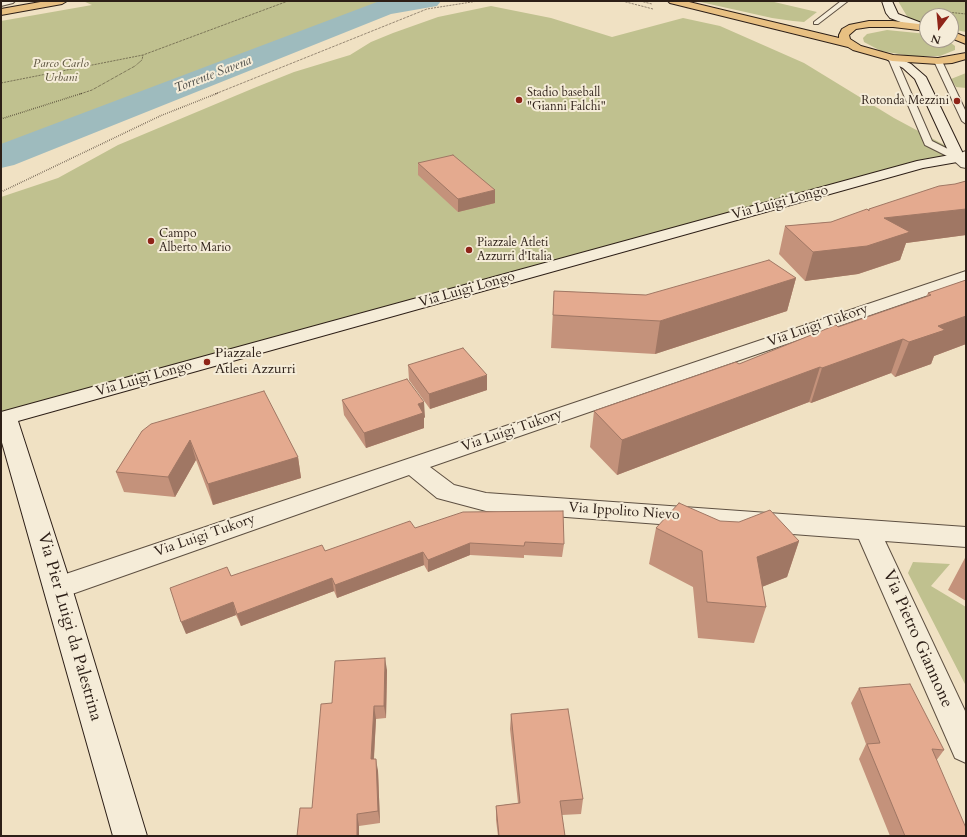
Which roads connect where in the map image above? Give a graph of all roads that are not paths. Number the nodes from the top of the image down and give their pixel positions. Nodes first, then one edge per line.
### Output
1 (10, 1) edge
2 (62, 1) edge
3 (673, 1) edge
4 (845, 1) edge
5 (887, 1) edge
6 (1, 3) edge
7 (1, 12) edge
8 (891, 13) junction
9 (751, 20) junction
10 (816, 23) dead end
11 (879, 24) junction
12 (919, 25) edge
13 (853, 27) junction
14 (919, 27) edge
15 (850, 44) junction
16 (966, 56) edge
17 (892, 58) junction
18 (938, 61) junction
19 (920, 77) junction
20 (966, 121) edge
21 (963, 159) edge
22 (966, 276) edge
23 (4, 418) edge
24 (412, 465) junction
25 (868, 530) junction
26 (966, 537) edge
27 (58, 588) junction
28 (966, 748) edge
29 (130, 836) edge

1 - 6 street
2 - 7 main road
3 - 9 main road
4 - 10 lane
5 - 8 street
8 - 11 street
8 - 12 street
9 - 13 main road
9 - 15 main road
11 - 13 main road
11 - 14 main road
13 - 15 main road
15 - 17 main road
16 - 18 main road
17 - 18 main road
17 - 19 street
17 - 21 lane
18 - 19 street
18 - 20 lane
19 - 21 street
21 - 23 street, Via Luigi Longo
22 - 24 street, Via Luigi Tukory
23 - 27 street, Via Pier Luigi da Palestrina
24 - 25 street, Via Ippolito Nievo
24 - 27 street, Via Luigi Tukory
25 - 26 street, Via Ippolito Nievo
25 - 28 street, Via Pietro Giannone
27 - 29 street, Via Pier Luigi da Palestrina

